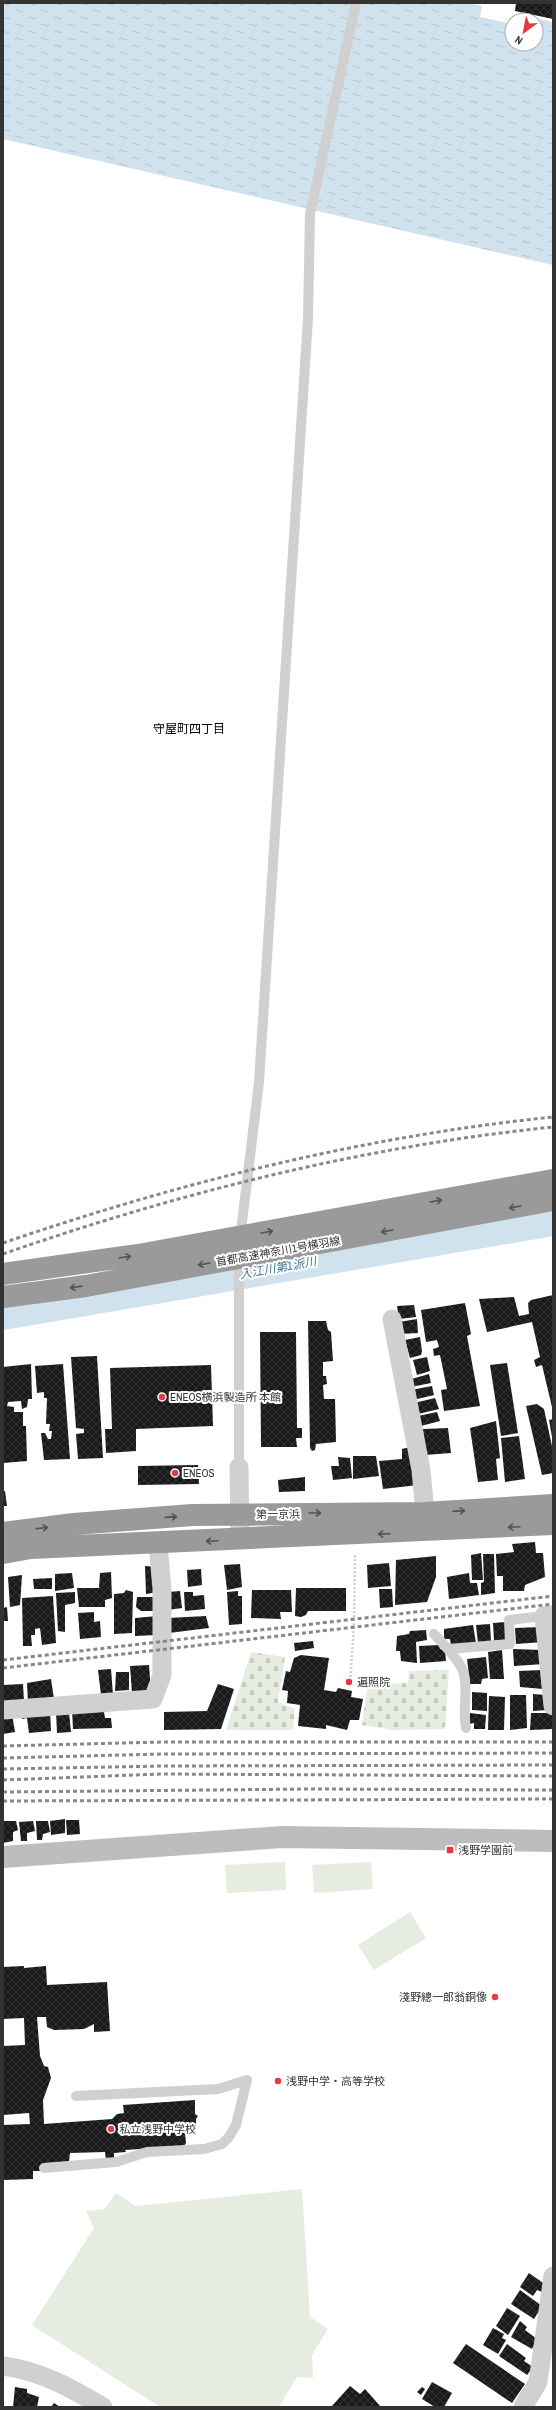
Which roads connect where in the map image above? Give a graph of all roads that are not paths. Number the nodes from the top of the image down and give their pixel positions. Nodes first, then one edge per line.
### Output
1 (356, 3) edge
2 (553, 1180) edge
3 (553, 1200) edge
4 (3, 1274) edge
5 (3, 1297) edge
6 (392, 1319) dead end
7 (239, 1467) joint
8 (553, 1505) edge
9 (425, 1513) junction
10 (240, 1514) junction
11 (553, 1524) edge
12 (3, 1533) edge
13 (240, 1539) junction
14 (158, 1544) junction
15 (3, 1553) edge
16 (549, 1616) edge
17 (434, 1634) dead end
18 (448, 1649) junction
19 (553, 1706) edge
20 (3, 1710) edge
21 (466, 1728) dead end
22 (553, 1841) edge
23 (3, 1856) edge
24 (76, 2096) dead end
25 (44, 2168) dead end
26 (553, 2276) edge
27 (3, 2366) edge
28 (103, 2407) edge
29 (524, 2407) edge

1 - 7 lane, bridge
4 -> 2 highway, 首都高速神奈川1号横羽線, bridge
3 -> 5 highway, 首都高速神奈川1号横羽線, bridge
6 - 9 street
7 - 10 street
9 -> 8 highway, 第一京浜
10 -> 9 highway, 第一京浜
12 -> 10 highway, 第一京浜
10 - 13 street
11 -> 13 highway, 第一京浜
13 -> 14 highway, 第一京浜
14 - 15 highway, 第一京浜
14 - 20 street
16 - 18 lane
16 - 19 street
17 - 18 lane
18 - 21 lane
22 - 23 street
24 - 25 lane
26 - 29 street
27 - 28 street

